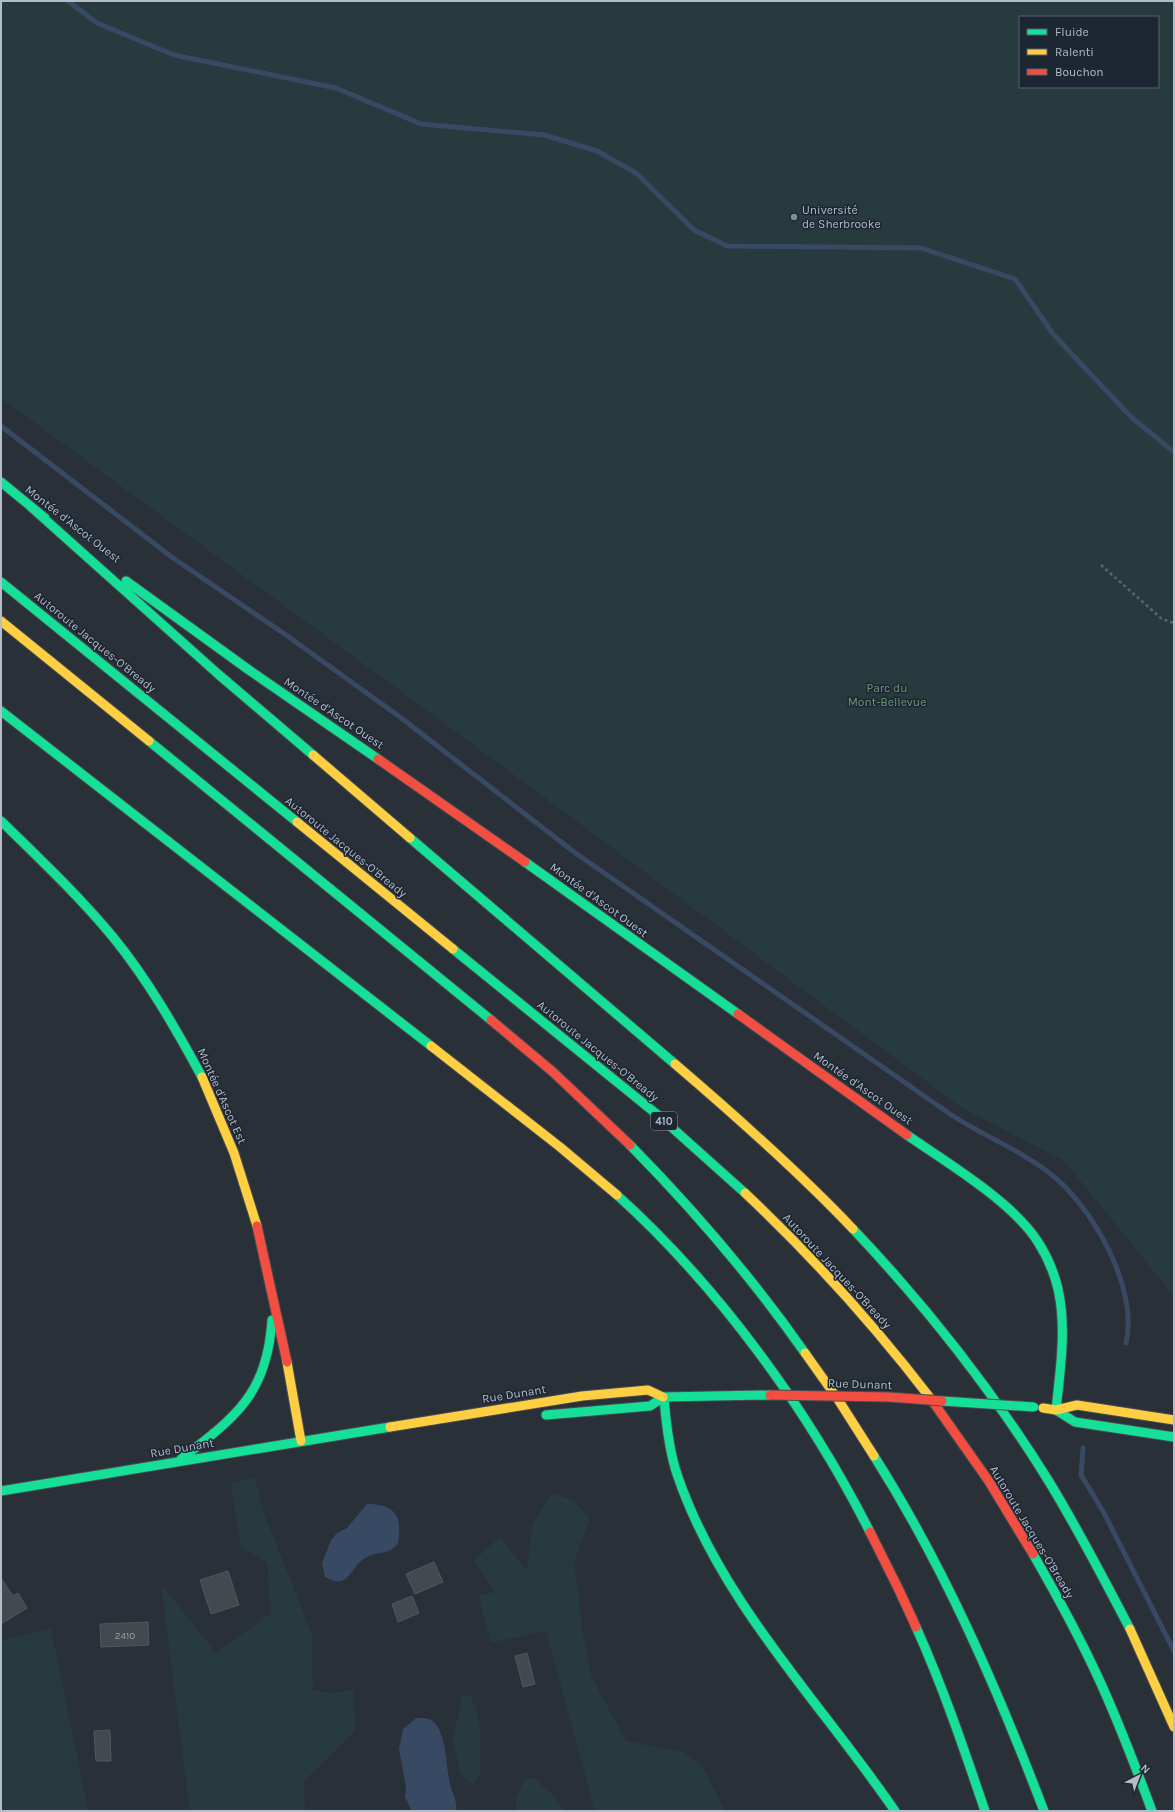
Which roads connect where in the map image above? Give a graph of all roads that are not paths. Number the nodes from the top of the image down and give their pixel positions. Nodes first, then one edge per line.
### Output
1 (1, 482) edge
2 (30, 506) junction
3 (1, 582) edge
4 (1, 621) edge
5 (1, 711) edge
6 (1, 821) edge
7 (272, 1299) junction
8 (664, 1397) junction
9 (1056, 1410) junction
10 (534, 1416) dead end
11 (503, 1418) dead end
12 (1174, 1420) edge
13 (367, 1430) junction
14 (1174, 1437) edge
15 (301, 1441) junction
16 (179, 1461) junction
17 (1, 1491) edge
18 (1174, 1727) edge
19 (895, 1811) edge
20 (985, 1811) edge
21 (1044, 1811) edge
22 (1152, 1811) edge

1 - 2 main road, Montée d'Ascot Ouest
2 - 9 main road, Montée d'Ascot Ouest
2 - 18 main road
3 - 22 main road, Autoroute Jacques-O'Bready / 410
4 - 21 main road
5 - 20 main road
6 - 7 main road, Montée d'Ascot Est
7 - 15 main road, Montée d'Ascot Est
7 - 16 main road
8 - 9 main road, Rue Dunant, bridge
8 - 10 main road, Rue Dunant
8 - 13 main road, Rue Dunant
8 - 19 main road
9 - 12 main road, Rue Dunant
9 - 14 main road, Rue Dunant
11 - 13 main road, Rue Dunant
13 - 15 main road, Rue Dunant
15 - 16 main road, Rue Dunant
16 - 17 main road, Rue Dunant

